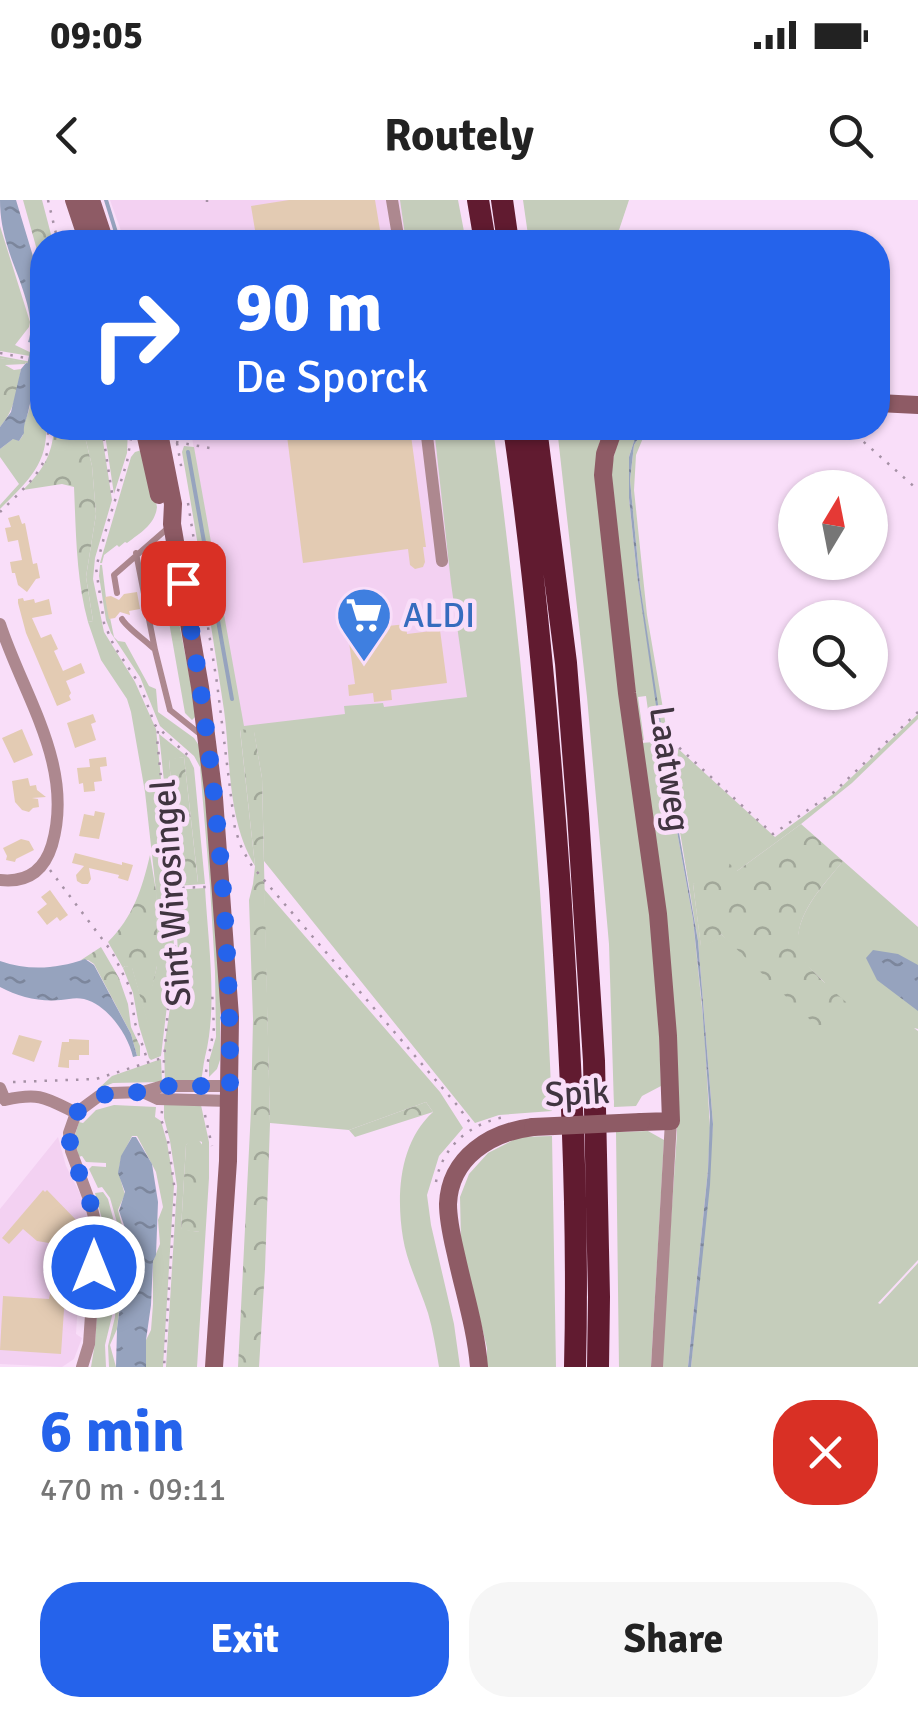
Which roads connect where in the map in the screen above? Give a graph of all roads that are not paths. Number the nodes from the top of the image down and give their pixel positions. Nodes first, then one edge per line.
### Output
1 (74, 200) edge
2 (91, 200) edge
3 (392, 200) edge
4 (478, 200) edge
5 (502, 200) edge
6 (84, 230) edge
7 (101, 230) edge
8 (397, 230) edge
9 (483, 230) edge
10 (506, 230) edge
11 (890, 403) edge
12 (918, 405) edge
13 (147, 440) edge
14 (160, 440) edge
15 (427, 440) edge
16 (515, 440) edge
17 (538, 440) edge
18 (610, 440) edge
19 (172, 524) junction
20 (136, 553) junction
21 (442, 560) dead end
22 (117, 593) dead end
23 (122, 619) dead end
24 (0, 624) edge
25 (155, 650) junction
26 (208, 739) junction
27 (0, 880) edge
28 (1, 1093) edge
29 (230, 1094) junction
30 (76, 1113) junction
31 (671, 1121) junction
32 (82, 1367) edge
33 (214, 1367) edge
34 (479, 1367) edge
35 (574, 1367) edge
36 (598, 1367) edge
37 (657, 1367) edge

1 - 6 street
2 - 7 street
3 - 8 street
4 - 9 highway
5 - 10 highway
11 - 12 street
13 - 19 street, Sint Wirosingel
14 - 19 street, Sint Wirosingel
15 - 21 street
16 - 35 highway
17 - 36 highway
18 - 31 street, Laatweg
19 - 20 lane
19 - 26 street, Sint Wirosingel
20 - 22 lane
20 - 25 lane
23 - 25 lane
24 - 27 street
25 - 26 lane
26 - 29 street, Sint Wirosingel
28 - 30 street
29 - 30 street
29 - 33 street, Sint Wirosingel
30 - 32 street
31 - 34 street, Spik, bridge
31 - 37 street

